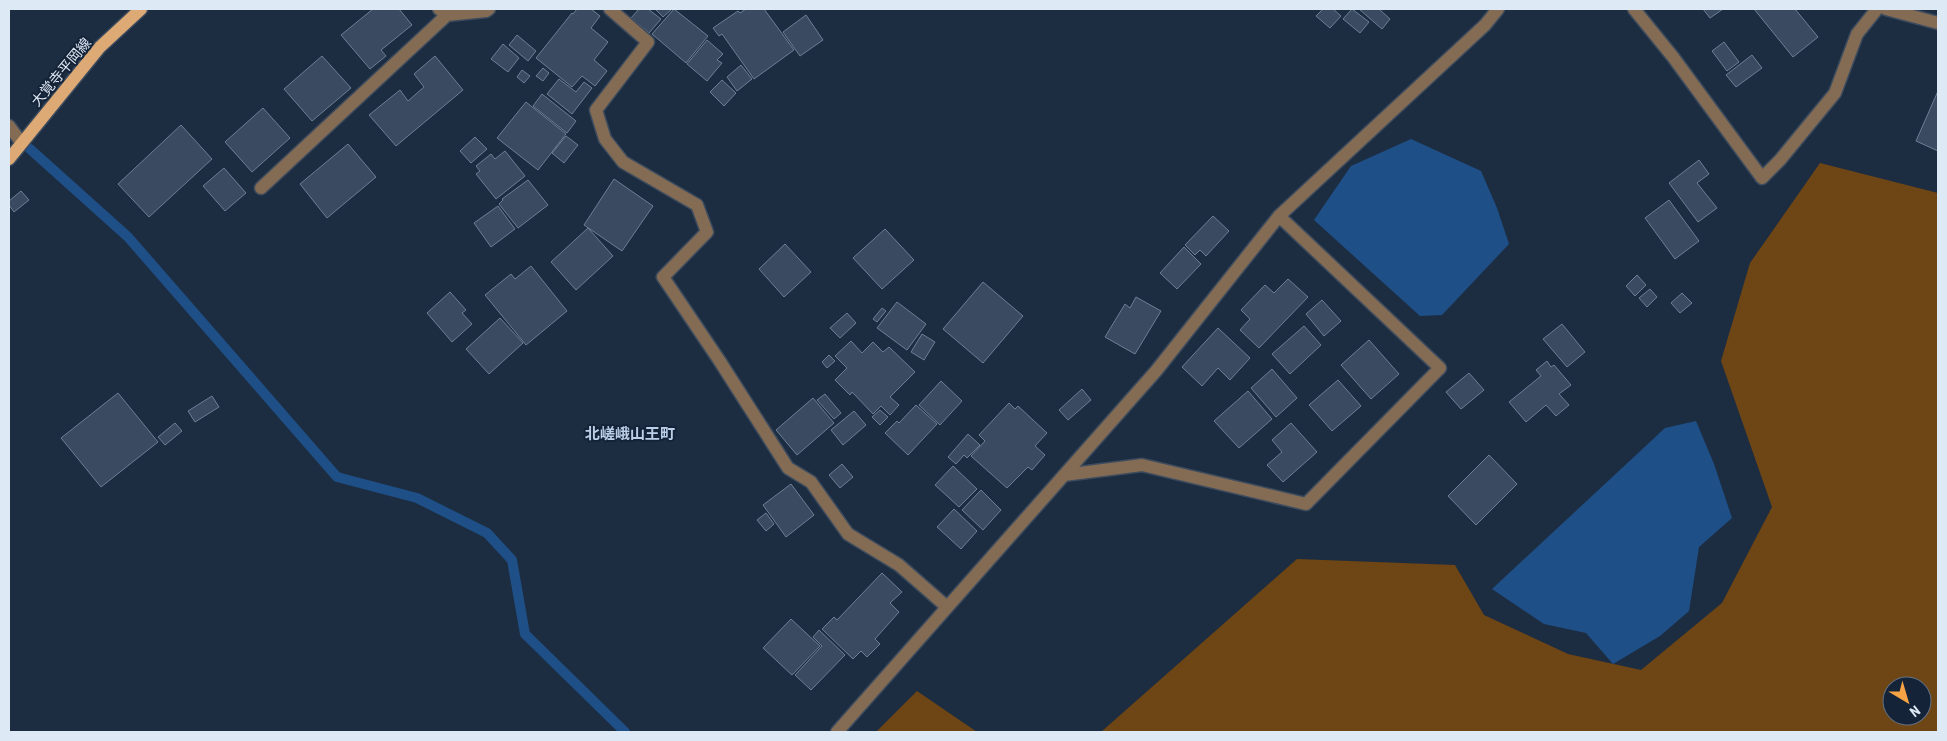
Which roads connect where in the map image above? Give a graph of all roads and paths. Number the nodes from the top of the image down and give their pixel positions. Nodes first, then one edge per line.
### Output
1 (141, 9) edge
2 (489, 9) edge
3 (610, 9) edge
4 (1498, 9) edge
5 (1634, 9) edge
6 (1877, 9) edge
7 (1886, 9) edge
8 (443, 12) edge
9 (1938, 23) edge
10 (9, 126) edge
11 (21, 142) junction
12 (9, 159) edge
13 (261, 188) dead end
14 (1278, 216) junction
15 (1064, 475) junction
16 (947, 607) junction
17 (836, 732) edge

1 - 11 main road, 大覚寺平岡線
2 - 8 street
3 - 16 street
4 - 14 street
5 - 6 street
7 - 9 street
8 - 13 street
10 - 11 street
11 - 12 main road, 大覚寺平岡線
14 - 15 street
14 - 15 street
15 - 16 street
16 - 17 street

